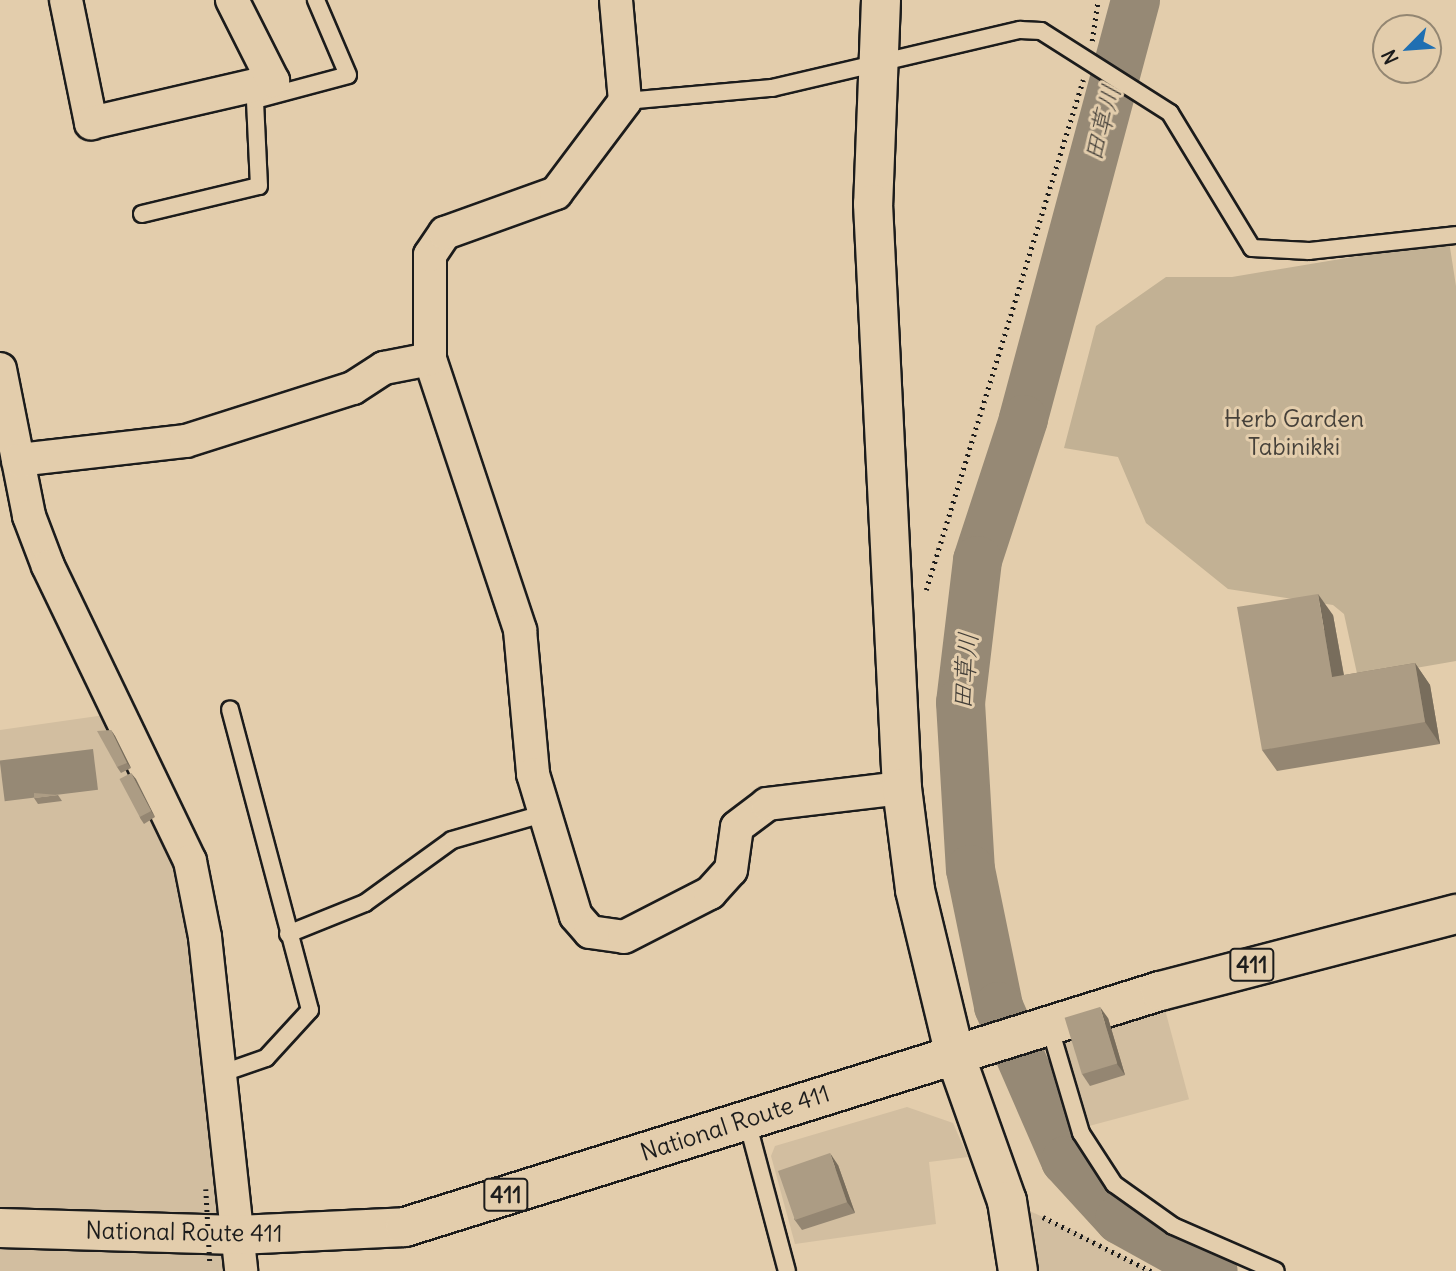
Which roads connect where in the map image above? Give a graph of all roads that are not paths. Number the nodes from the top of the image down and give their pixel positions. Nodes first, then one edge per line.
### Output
1 (66, 0) edge
2 (232, 0) edge
3 (316, 0) edge
4 (616, 0) edge
5 (881, 0) edge
6 (879, 66) junction
7 (625, 101) junction
8 (142, 214) dead end
9 (1456, 235) edge
10 (430, 359) junction
11 (0, 369) edge
12 (18, 460) junction
13 (230, 709) dead end
14 (902, 788) junction
15 (546, 813) junction
16 (1456, 914) edge
17 (288, 934) junction
18 (1049, 1025) junction
19 (955, 1055) junction
20 (220, 1074) junction
21 (747, 1121) junction
22 (0, 1228) edge
23 (239, 1253) edge
24 (787, 1271) edge
25 (1018, 1271) edge
26 (1276, 1271) edge

1 - 2 street
3 - 8 lane
4 - 7 street
5 - 6 main road
6 - 7 lane
6 - 9 lane
6 - 14 main road
7 - 10 street
10 - 12 street
10 - 15 street
11 - 12 street
12 - 20 street
13 - 17 lane
14 - 15 street
14 - 19 main road
15 - 17 lane
16 - 18 main road, National Route 411 / 411
17 - 20 lane
18 - 19 main road, National Route 411 / 411
18 - 26 lane
19 - 21 main road, National Route 411 / 411
19 - 25 main road
20 - 23 street
21 - 23 main road, National Route 411 / 411
21 - 24 lane
22 - 23 main road, National Route 411 / 411

